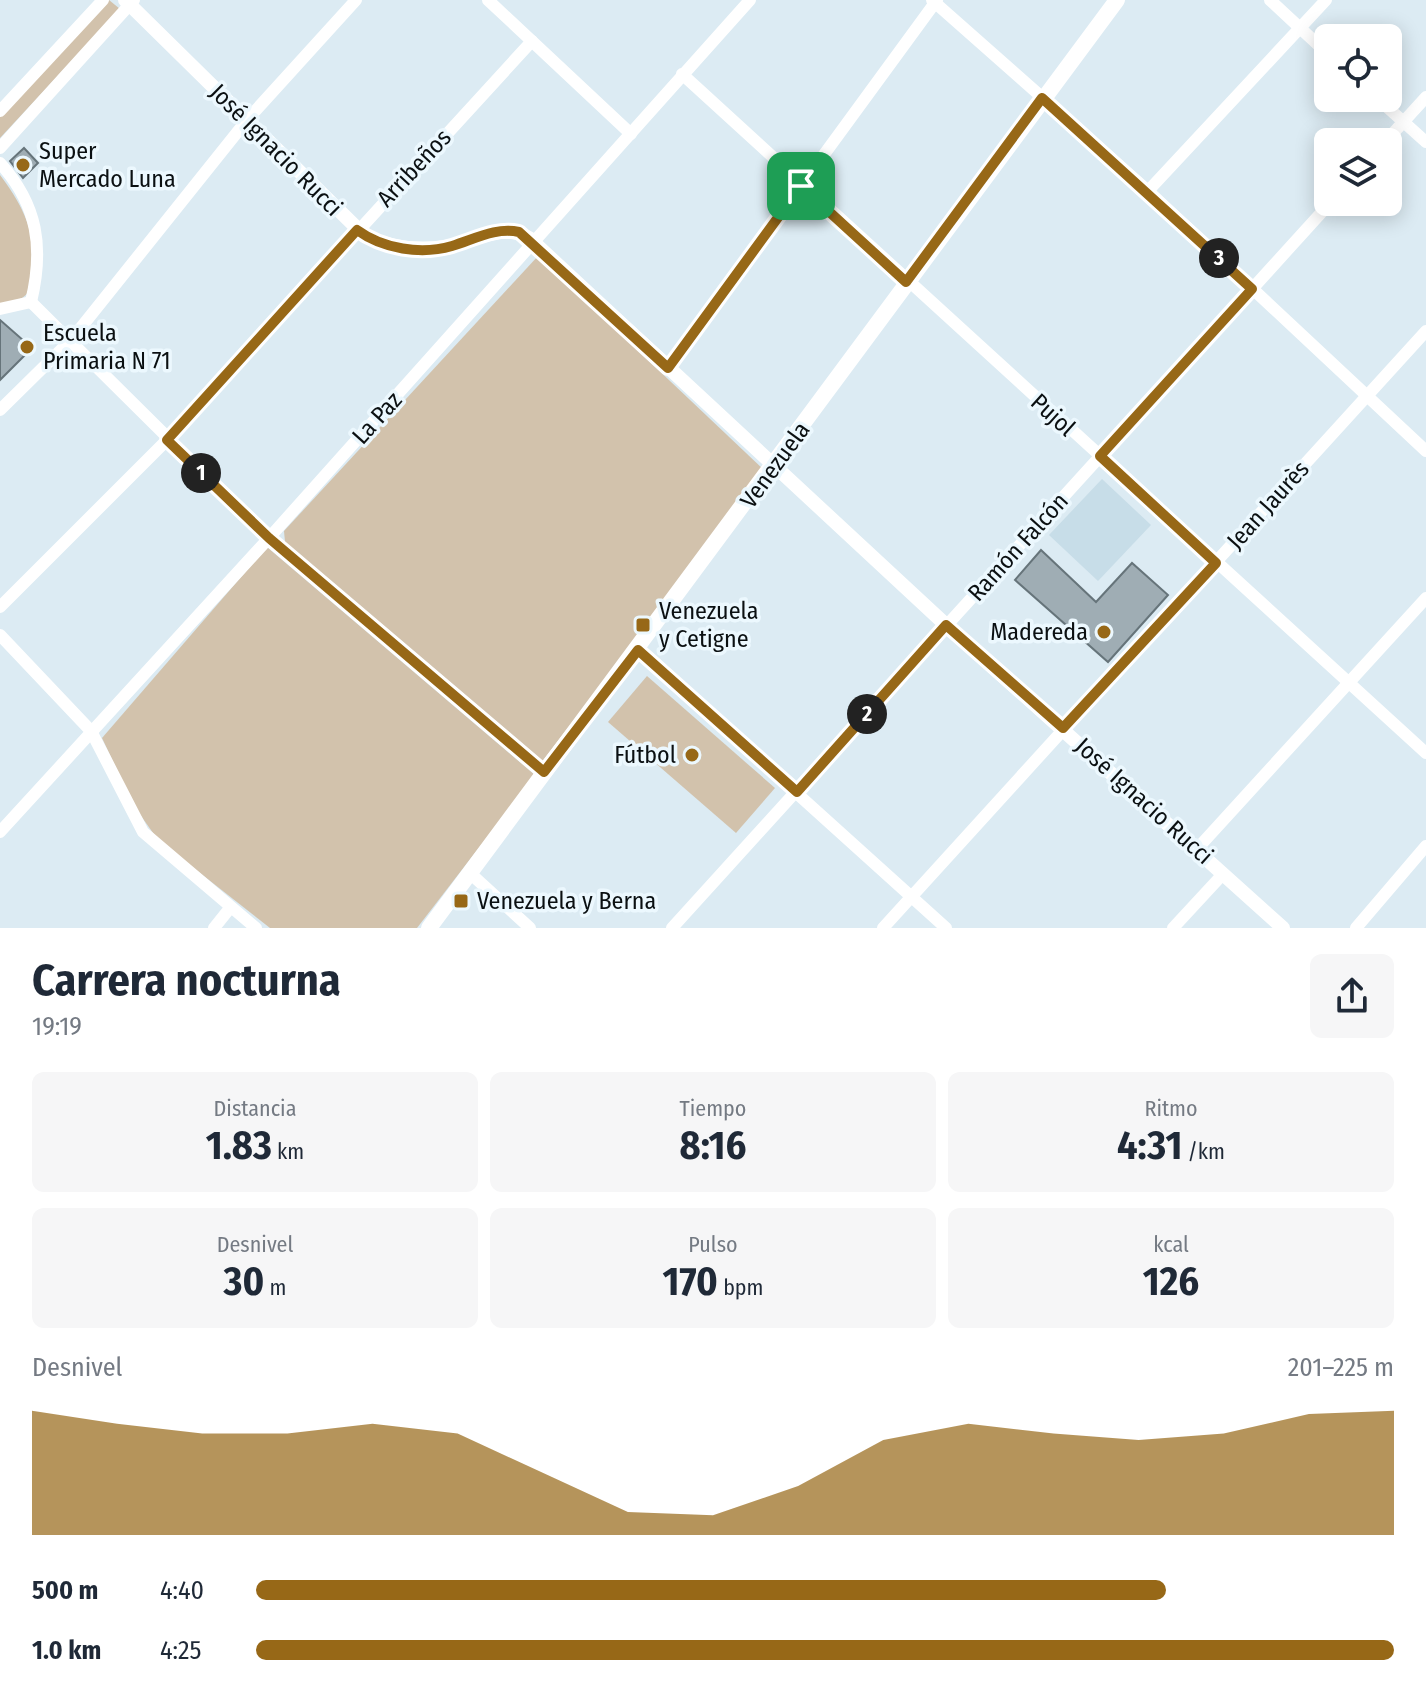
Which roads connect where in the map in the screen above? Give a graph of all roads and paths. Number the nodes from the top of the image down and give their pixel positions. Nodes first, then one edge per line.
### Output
1 (103, 0) edge
2 (356, 0) edge
3 (488, 0) edge
4 (750, 0) edge
5 (1117, 0) edge
6 (1270, 0) edge
7 (1326, 0) edge
8 (129, 1) edge
9 (935, 1) edge
10 (1300, 28) junction
11 (532, 41) junction
12 (1314, 41) edge
13 (682, 74) junction
14 (1426, 97) edge
15 (1042, 98) junction
16 (0, 111) edge
17 (1393, 112) edge
18 (247, 120) junction
19 (1403, 121) junction
20 (1397, 128) edge
21 (631, 134) junction
22 (1426, 142) edge
23 (0, 148) edge
24 (0, 163) edge
25 (801, 186) junction
26 (1148, 191) junction
27 (1318, 216) edge
28 (357, 230) junction
29 (534, 242) junction
30 (906, 282) junction
31 (1252, 289) junction
32 (31, 302) junction
33 (0, 309) edge
34 (1426, 331) edge
35 (71, 340) junction
36 (668, 368) junction
37 (1365, 397) junction
38 (0, 410) edge
39 (167, 440) junction
40 (1426, 451) edge
41 (1100, 456) junction
42 (775, 465) junction
43 (269, 538) junction
44 (1216, 563) junction
45 (1426, 598) edge
46 (0, 607) edge
47 (946, 625) junction
48 (0, 635) edge
49 (638, 650) junction
50 (1348, 682) junction
51 (1063, 728) junction
52 (91, 731) junction
53 (1426, 753) edge
54 (544, 772) junction
55 (797, 792) junction
56 (0, 832) edge
57 (1426, 846) edge
58 (1197, 849) junction
59 (471, 874) junction
60 (1223, 874) junction
61 (912, 897) junction
62 (230, 908) junction
63 (214, 928) edge
64 (256, 928) edge
65 (429, 928) edge
66 (530, 928) edge
67 (672, 928) edge
68 (883, 928) edge
69 (946, 928) edge
70 (1173, 928) edge
71 (1283, 928) edge
72 (1356, 928) edge

1 - 16 street
2 - 18 street
3 - 11 street
4 - 13 street, La Paz
5 - 15 main road, Venezuela
6 - 10 street
7 - 10 street
8 - 18 street, José Ignacio Rucci
8 - 23 street
9 - 15 street
9 - 25 street
10 - 12 street
10 - 26 street
11 - 21 street
11 - 28 street, Arribeños
13 - 21 street, La Paz
13 - 25 street, Pujol
14 - 19 street
15 - 26 street
15 - 30 main road, Venezuela
17 - 19 street
18 - 28 street, José Ignacio Rucci
18 - 35 street
19 - 20 street
19 - 22 street
21 - 29 street, La Paz
24 - 32 street
25 - 30 street, Pujol
25 - 36 street
26 - 31 street
27 - 31 street, Ramón Falcón
28 - 29 street, José Ignacio Rucci
28 - 39 street, Arribeños
29 - 36 street, José Ignacio Rucci
29 - 43 street, La Paz
30 - 41 street, Pujol
30 - 42 main road, Venezuela
31 - 37 street
31 - 41 street, Ramón Falcón
32 - 33 street
32 - 35 street
34 - 37 street, Jean Jaurès
35 - 38 street
35 - 39 street
36 - 42 street, José Ignacio Rucci
37 - 40 street
37 - 44 street, Jean Jaurès
39 - 43 street
39 - 46 street, Arribeños
41 - 44 street, Pujol
41 - 47 street, Ramón Falcón
42 - 47 street, José Ignacio Rucci
42 - 49 main road, Venezuela
43 - 52 street, La Paz
43 - 54 street
44 - 50 street, Pujol
44 - 51 street, Jean Jaurès
45 - 50 street
47 - 51 street, José Ignacio Rucci
47 - 55 street, Ramón Falcón
48 - 52 street
49 - 54 main road, Venezuela
49 - 55 street
50 - 53 street, Pujol
50 - 58 street
51 - 58 street, José Ignacio Rucci
51 - 61 street, Jean Jaurès
52 - 56 street, La Paz
52 - 62 street
54 - 59 main road, Venezuela
55 - 61 street
55 - 67 street, Ramón Falcón
57 - 72 street
58 - 60 street, José Ignacio Rucci
59 - 65 main road, Venezuela
59 - 66 street
60 - 70 street
60 - 71 street, José Ignacio Rucci
61 - 68 street, Jean Jaurès
61 - 69 street
62 - 63 street
62 - 64 street

